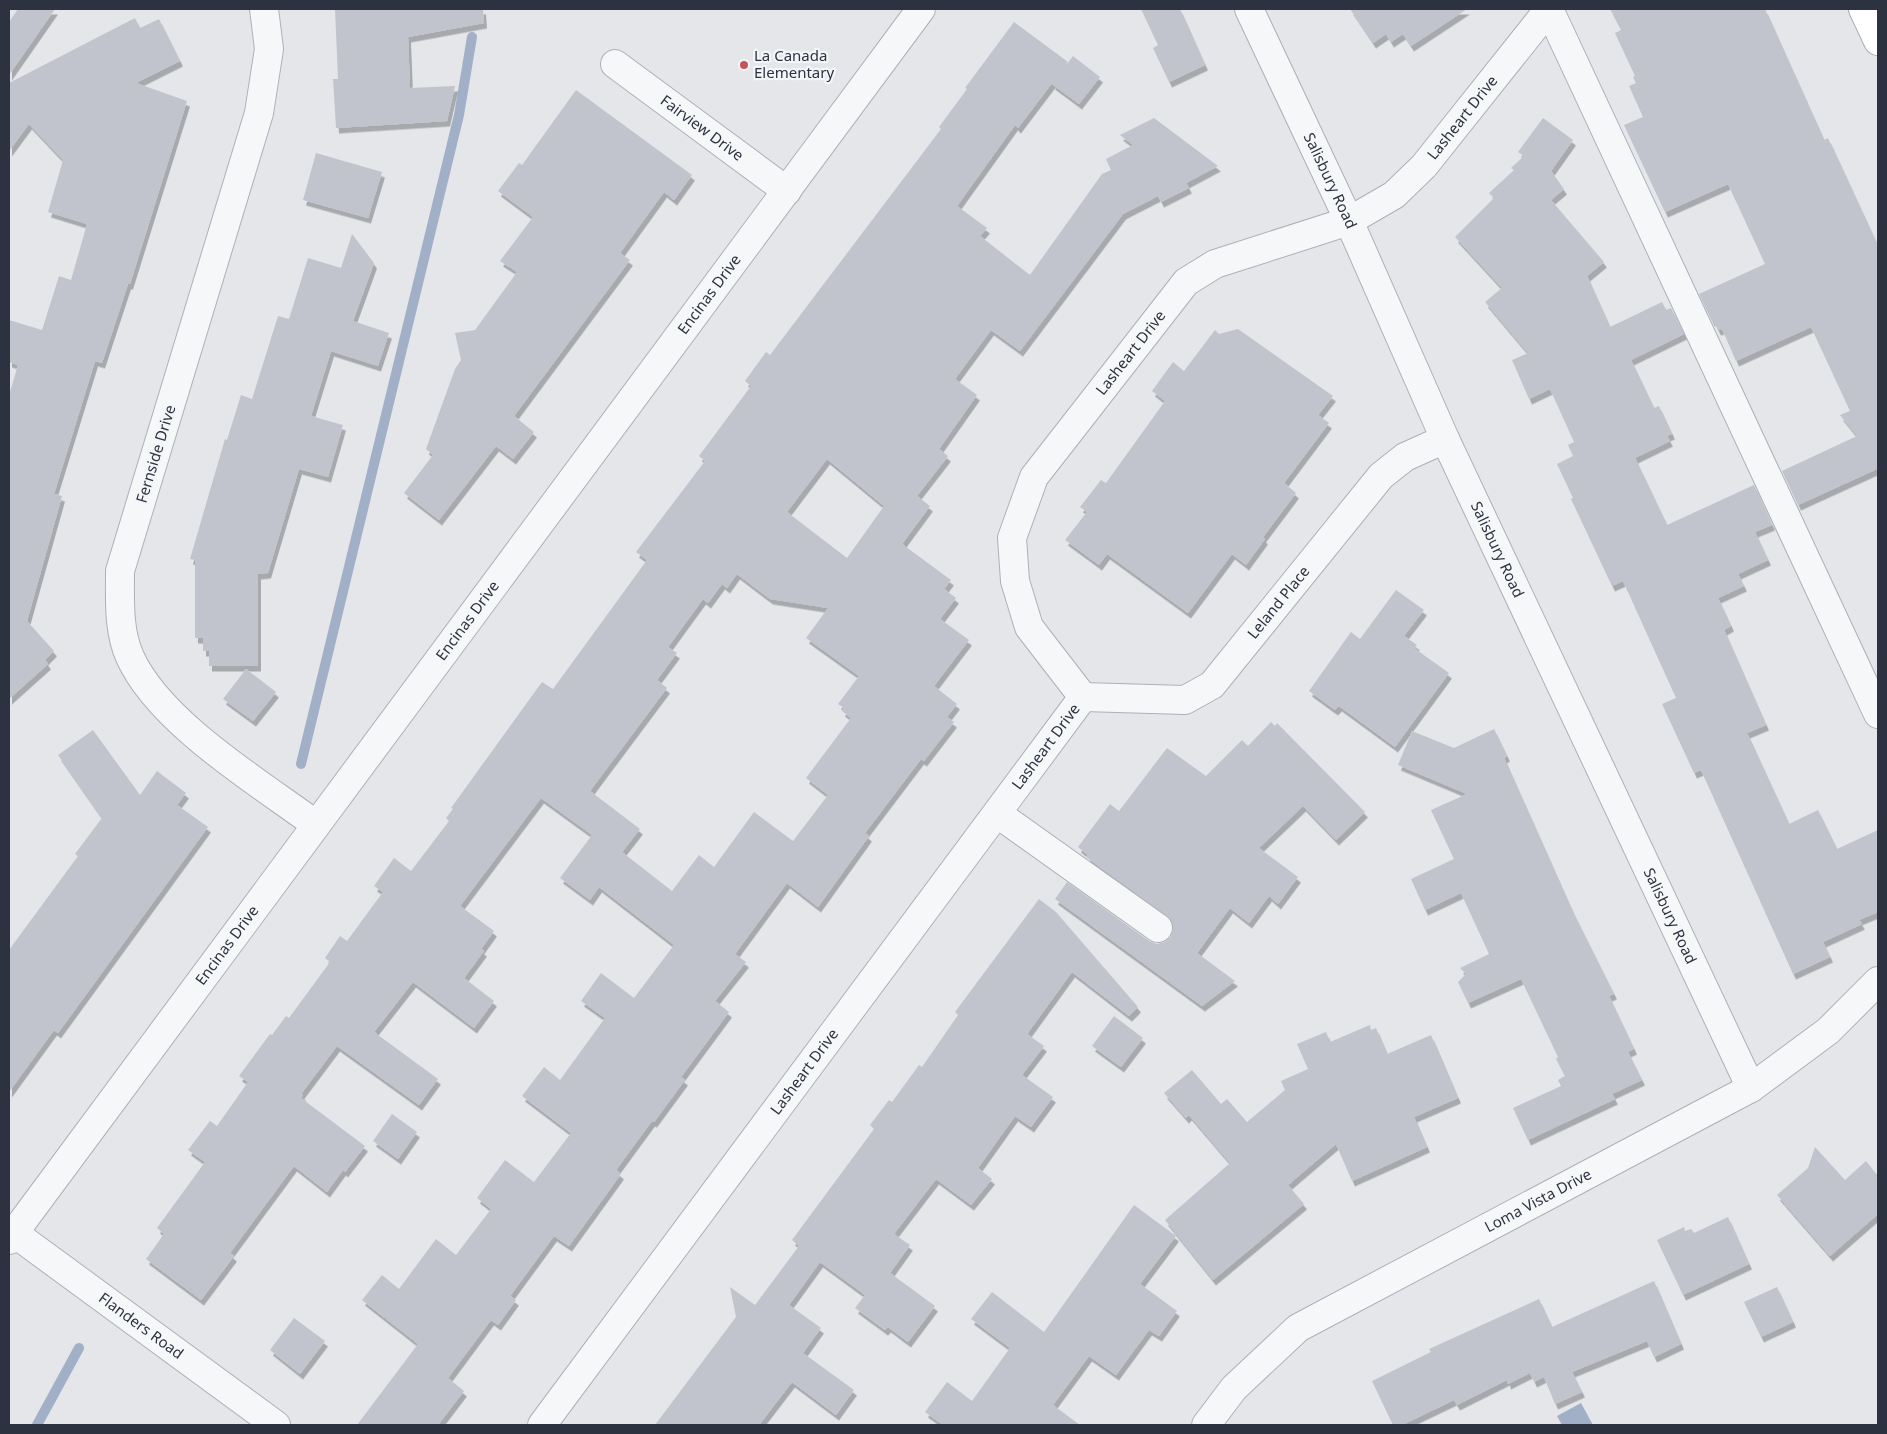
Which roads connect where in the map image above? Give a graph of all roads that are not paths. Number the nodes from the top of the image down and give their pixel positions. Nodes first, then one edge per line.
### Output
1 (264, 9) edge
2 (921, 9) edge
3 (1249, 9) edge
4 (1549, 9) edge
5 (1863, 9) edge
6 (1878, 41) edge
7 (616, 64) dead end
8 (787, 191) junction
9 (1348, 221) junction
10 (1445, 439) junction
11 (1084, 697) junction
12 (1878, 714) edge
13 (998, 814) junction
14 (315, 824) junction
15 (1158, 928) dead end
16 (1878, 980) edge
17 (1751, 1088) junction
18 (12, 1236) edge
19 (276, 1425) edge
20 (542, 1425) edge
21 (1206, 1425) edge

1 - 14 street, Fernside Drive
2 - 8 street, Encinas Drive
3 - 9 street, Salisbury Road
4 - 9 street, Lasheart Drive
4 - 12 street
5 - 6 main road
7 - 8 street, Fairview Drive
8 - 14 street, Encinas Drive
9 - 10 street, Salisbury Road
9 - 11 street, Lasheart Drive
10 - 11 street, Leland Place
10 - 17 street, Salisbury Road
11 - 13 street, Lasheart Drive
13 - 15 street
13 - 20 street, Lasheart Drive
14 - 18 street, Encinas Drive
16 - 17 street, Loma Vista Drive
17 - 21 street, Loma Vista Drive
18 - 19 street, Flanders Road

